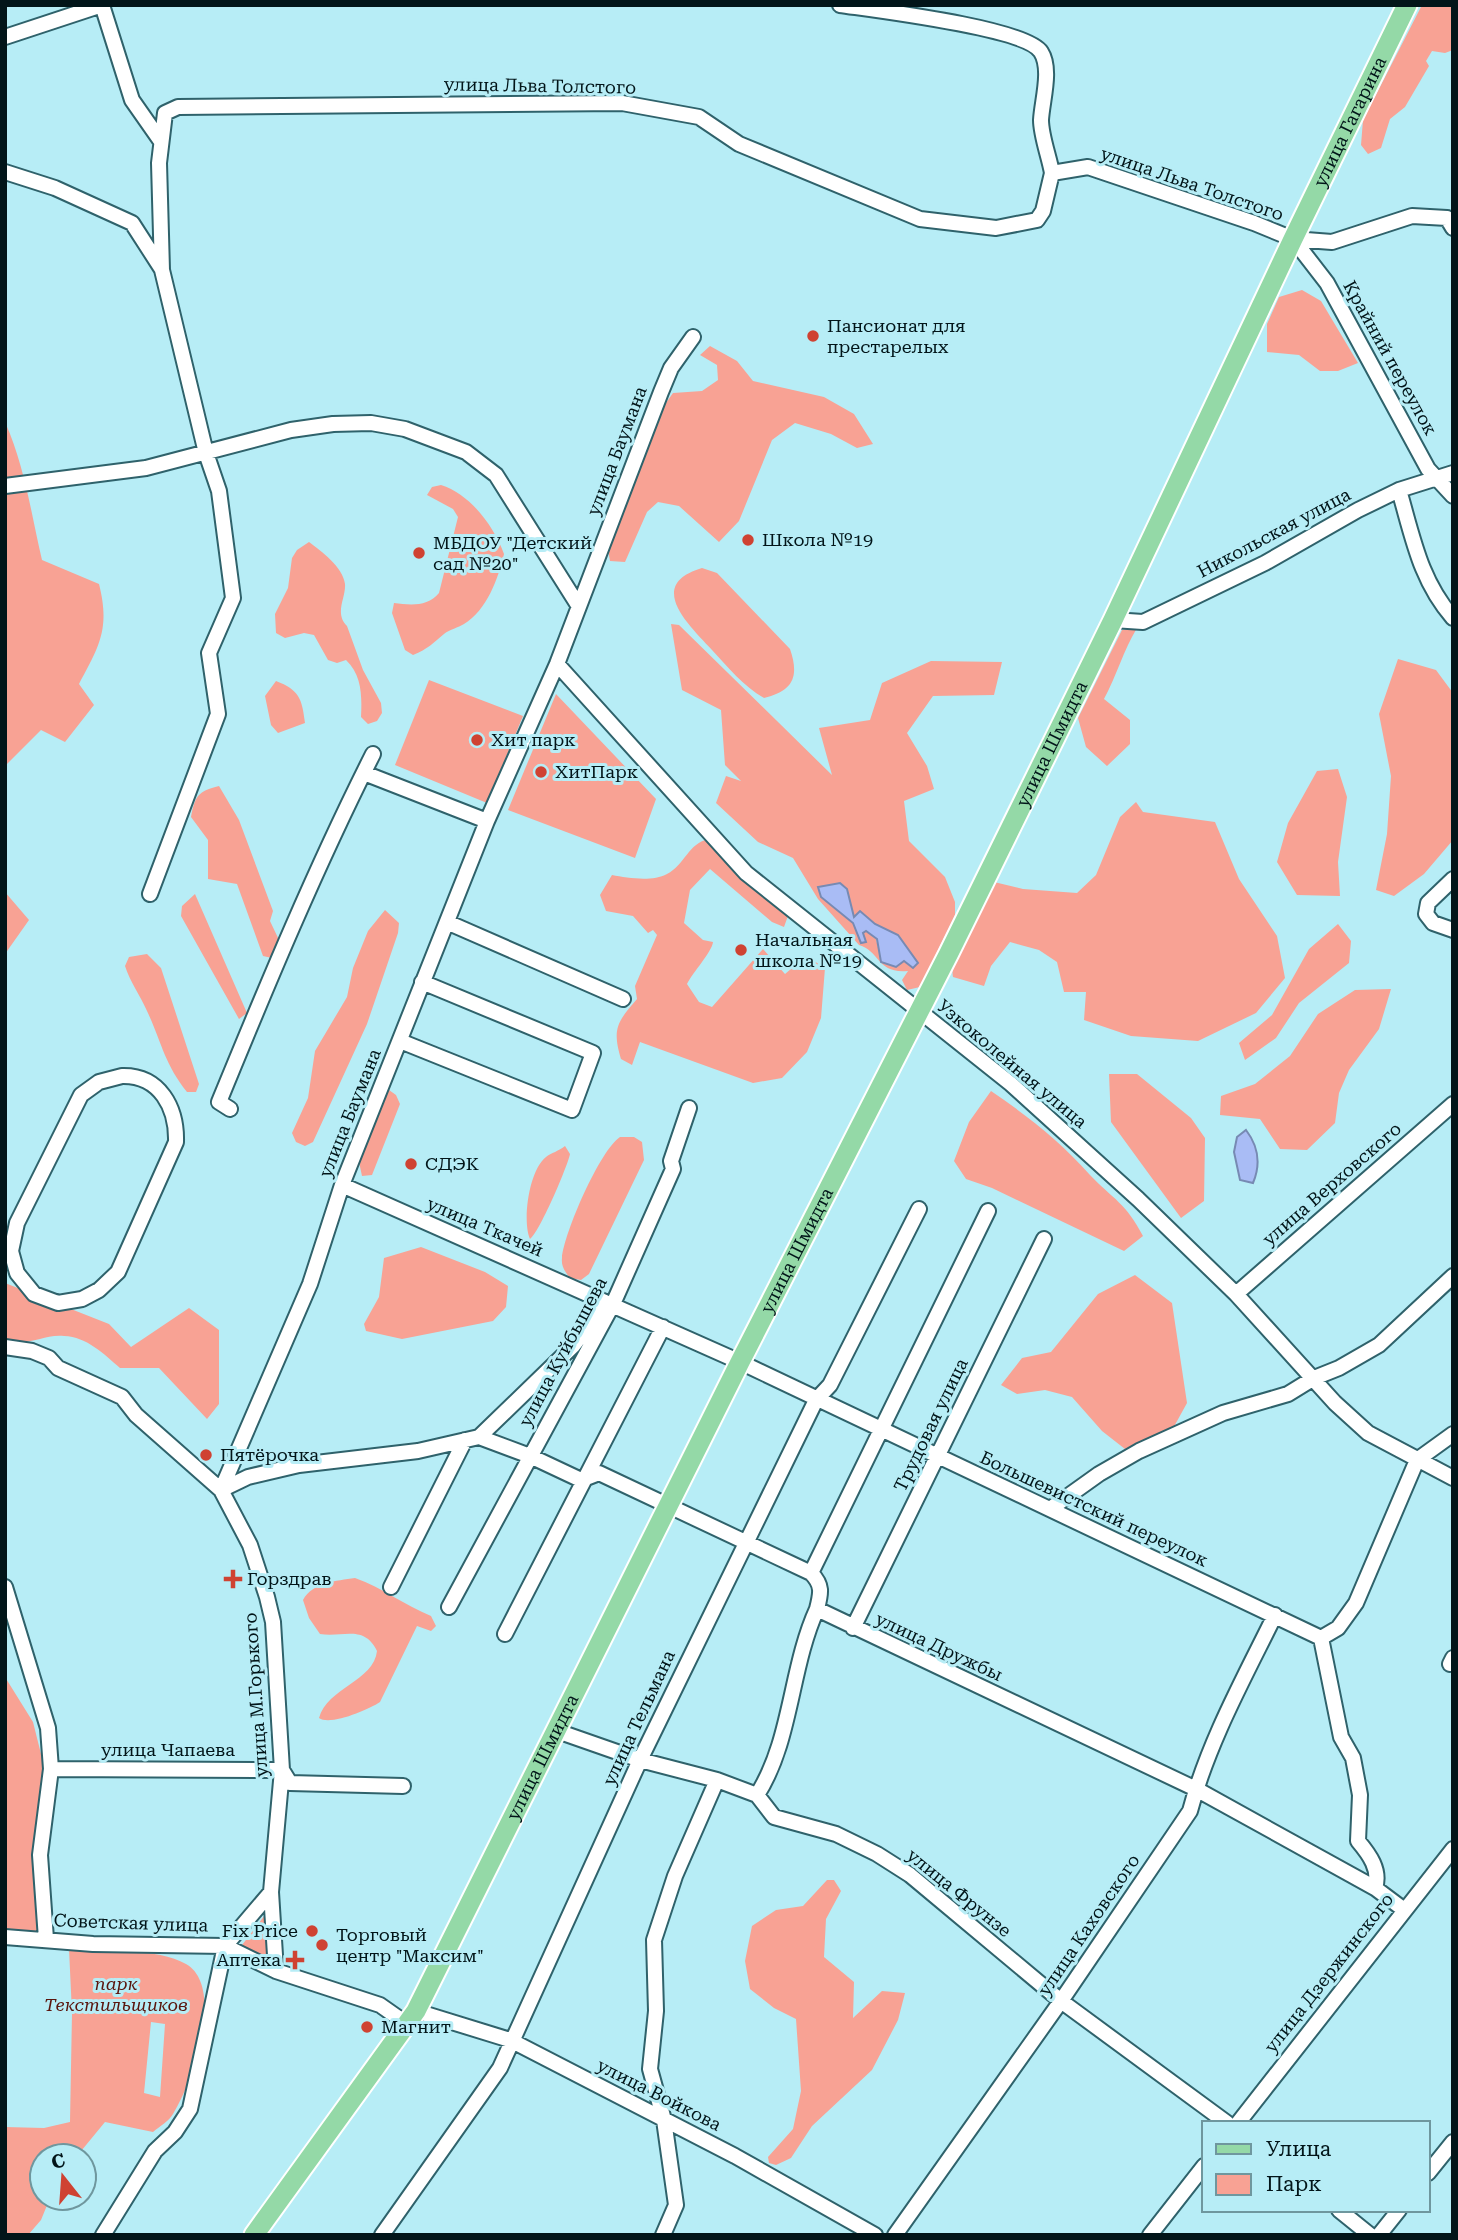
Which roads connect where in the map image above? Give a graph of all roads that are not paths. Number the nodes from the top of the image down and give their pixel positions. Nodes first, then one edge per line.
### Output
1 (102, 5) edge
2 (840, 5) edge
3 (1407, 5) edge
4 (5, 37) edge
5 (160, 140) junction
6 (5, 172) edge
7 (1052, 173) junction
8 (1451, 218) edge
9 (1293, 239) junction
10 (162, 270) junction
11 (693, 337) dead end
12 (206, 453) junction
13 (1453, 473) edge
14 (1435, 480) junction
15 (5, 486) edge
16 (1399, 490) junction
17 (1453, 496) edge
18 (578, 605) junction
19 (1453, 618) edge
20 (1113, 620) junction
21 (557, 664) junction
22 (373, 754) dead end
23 (364, 773) junction
24 (487, 821) junction
25 (1453, 879) edge
26 (150, 894) dead end
27 (449, 923) junction
28 (1453, 930) edge
29 (422, 982) junction
30 (624, 999) dead end
31 (920, 1013) junction
32 (400, 1041) junction
33 (135, 1076) joint
34 (1453, 1104) edge
35 (690, 1108) dead end
36 (230, 1109) dead end
37 (342, 1185) junction
38 (919, 1209) dead end
39 (988, 1210) dead end
40 (1044, 1239) dead end
41 (1453, 1276) edge
42 (1236, 1294) junction
43 (610, 1302) junction
44 (663, 1327) junction
45 (5, 1347) edge
46 (740, 1362) junction
47 (1314, 1378) junction
48 (816, 1400) junction
49 (883, 1428) junction
50 (1453, 1434) edge
51 (472, 1439) junction
52 (530, 1456) junction
53 (936, 1457) junction
54 (1417, 1460) junction
55 (585, 1478) junction
56 (1453, 1478) edge
57 (221, 1490) junction
58 (669, 1504) junction
59 (1050, 1509) junction
60 (744, 1543) junction
61 (811, 1573) junction
62 (5, 1587) edge
63 (391, 1587) dead end
64 (449, 1607) dead end
65 (817, 1609) junction
66 (1275, 1615) junction
67 (853, 1628) junction
68 (505, 1634) dead end
69 (1321, 1638) junction
70 (557, 1731) junction
71 (639, 1760) junction
72 (51, 1769) junction
73 (282, 1770) junction
74 (717, 1780) junction
75 (404, 1786) dead end
76 (1196, 1789) junction
77 (757, 1795) junction
78 (1453, 1849) edge
79 (1375, 1888) junction
80 (271, 1892) junction
81 (1403, 1909) junction
82 (5, 1937) edge
83 (46, 1939) junction
84 (225, 1946) junction
85 (276, 1971) junction
86 (1061, 2001) junction
87 (412, 2017) junction
88 (510, 2040) junction
89 (664, 2120) junction
90 (1224, 2121) edge
91 (1240, 2121) edge
92 (1453, 2143) edge
93 (1202, 2169) edge
94 (1430, 2171) edge
95 (1341, 2212) edge
96 (1397, 2212) edge
97 (103, 2235) edge
98 (254, 2235) edge
99 (382, 2235) edge
100 (663, 2235) edge
101 (875, 2235) edge
102 (895, 2235) edge
103 (1150, 2235) edge
104 (1370, 2235) edge
105 (1379, 2235) edge

1 - 4 street
1 - 5 street
2 - 7 street
3 - 9 main road, улица Гагарина
5 - 7 street, улица Льва Толстого
5 - 10 street, улица Льва Толстого
6 - 10 street, улица Льва Толстого
7 - 9 street, улица Льва Толстого
8 - 9 street
9 - 14 street, Крайний переулок
9 - 20 main road, улица Шмидта
10 - 12 street, улица Льва Толстого
11 - 18 street, улица Баумана
12 - 15 street
12 - 18 street
12 - 26 street, улица Льва Толстого
13 - 14 street, Никольская улица
14 - 16 street, Никольская улица
14 - 17 street, Крайний переулок
16 - 19 street
16 - 20 street, Никольская улица
18 - 21 street, улица Баумана
20 - 31 main road, улица Шмидта
21 - 24 street, улица Баумана
21 - 31 street, Узкоколейная улица
22 - 23 street
23 - 24 street
23 - 36 street
24 - 27 street, улица Баумана
25 - 28 street
27 - 29 street, улица Баумана
27 - 30 street
29 - 32 street, улица Баумана
29 - 32 street
31 - 42 street, Узкоколейная улица
31 - 46 main road, улица Шмидта
32 - 37 street, улица Баумана
33 - 33 street
34 - 42 street, улица Верховского
35 - 43 street, улица Куйбышева
37 - 43 street, улица Ткачей
37 - 57 street, улица Баумана
38 - 48 street, улица Тельмана
39 - 49 street
40 - 53 street, Трудовая улица
41 - 47 street
42 - 47 street, Узкоколейная улица
43 - 44 street, Большевистский переулок
43 - 51 street
43 - 52 street, улица Куйбышева
44 - 46 street, Большевистский переулок
44 - 55 street
45 - 57 street, улица М.Горького
46 - 48 street, Большевистский переулок
46 - 58 main road, улица Шмидта
47 - 54 street, Узкоколейная улица
47 - 59 street
48 - 49 street, Большевистский переулок
48 - 60 street, улица Тельмана
49 - 53 street, Большевистский переулок
49 - 61 street
50 - 54 street
51 - 52 street
51 - 57 street
51 - 63 street
52 - 55 street
52 - 64 street, улица Куйбышева
53 - 59 street, Большевистский переулок
53 - 67 street, Трудовая улица
54 - 56 street, Узкоколейная улица
54 - 69 street
55 - 58 street
55 - 68 street
57 - 73 street, улица М.Горького
58 - 60 street
58 - 70 main road, улица Шмидта
59 - 66 street, Большевистский переулок
60 - 61 street
60 - 71 street, улица Тельмана
61 - 65 street
62 - 72 street
65 - 67 street, улица Дружбы
65 - 77 street
66 - 69 street, Большевистский переулок
66 - 76 street, улица Каховского
67 - 76 street, улица Дружбы
69 - 79 street
70 - 71 street, улица Фрунзе
70 - 87 main road, улица Шмидта
71 - 74 street, улица Фрунзе
71 - 88 street, улица Тельмана
72 - 73 street, улица Чапаева
72 - 83 street
73 - 75 street, улица Чапаева
73 - 80 street, улица М.Горького
74 - 77 street, улица Фрунзе
74 - 89 street
76 - 79 street, улица Дружбы
76 - 86 street, улица Каховского
77 - 86 street, улица Фрунзе
78 - 81 street, улица Дзержинского
79 - 81 street, улица Дружбы
80 - 84 street
80 - 85 street, улица М.Горького
81 - 91 street, улица Дзержинского
82 - 83 street, Советская улица
83 - 84 street, Советская улица
84 - 85 street, Советская улица
84 - 97 street
85 - 87 street, Советская улица
86 - 90 street, улица Фрунзе
86 - 102 street, улица Каховского
87 - 88 street, улица Войкова
87 - 98 main road, улица Шмидта
88 - 89 street, улица Войкова
88 - 99 street, улица Тельмана
89 - 100 street
89 - 101 street, улица Войкова
92 - 94 street
93 - 103 street
95 - 104 street
96 - 105 street

